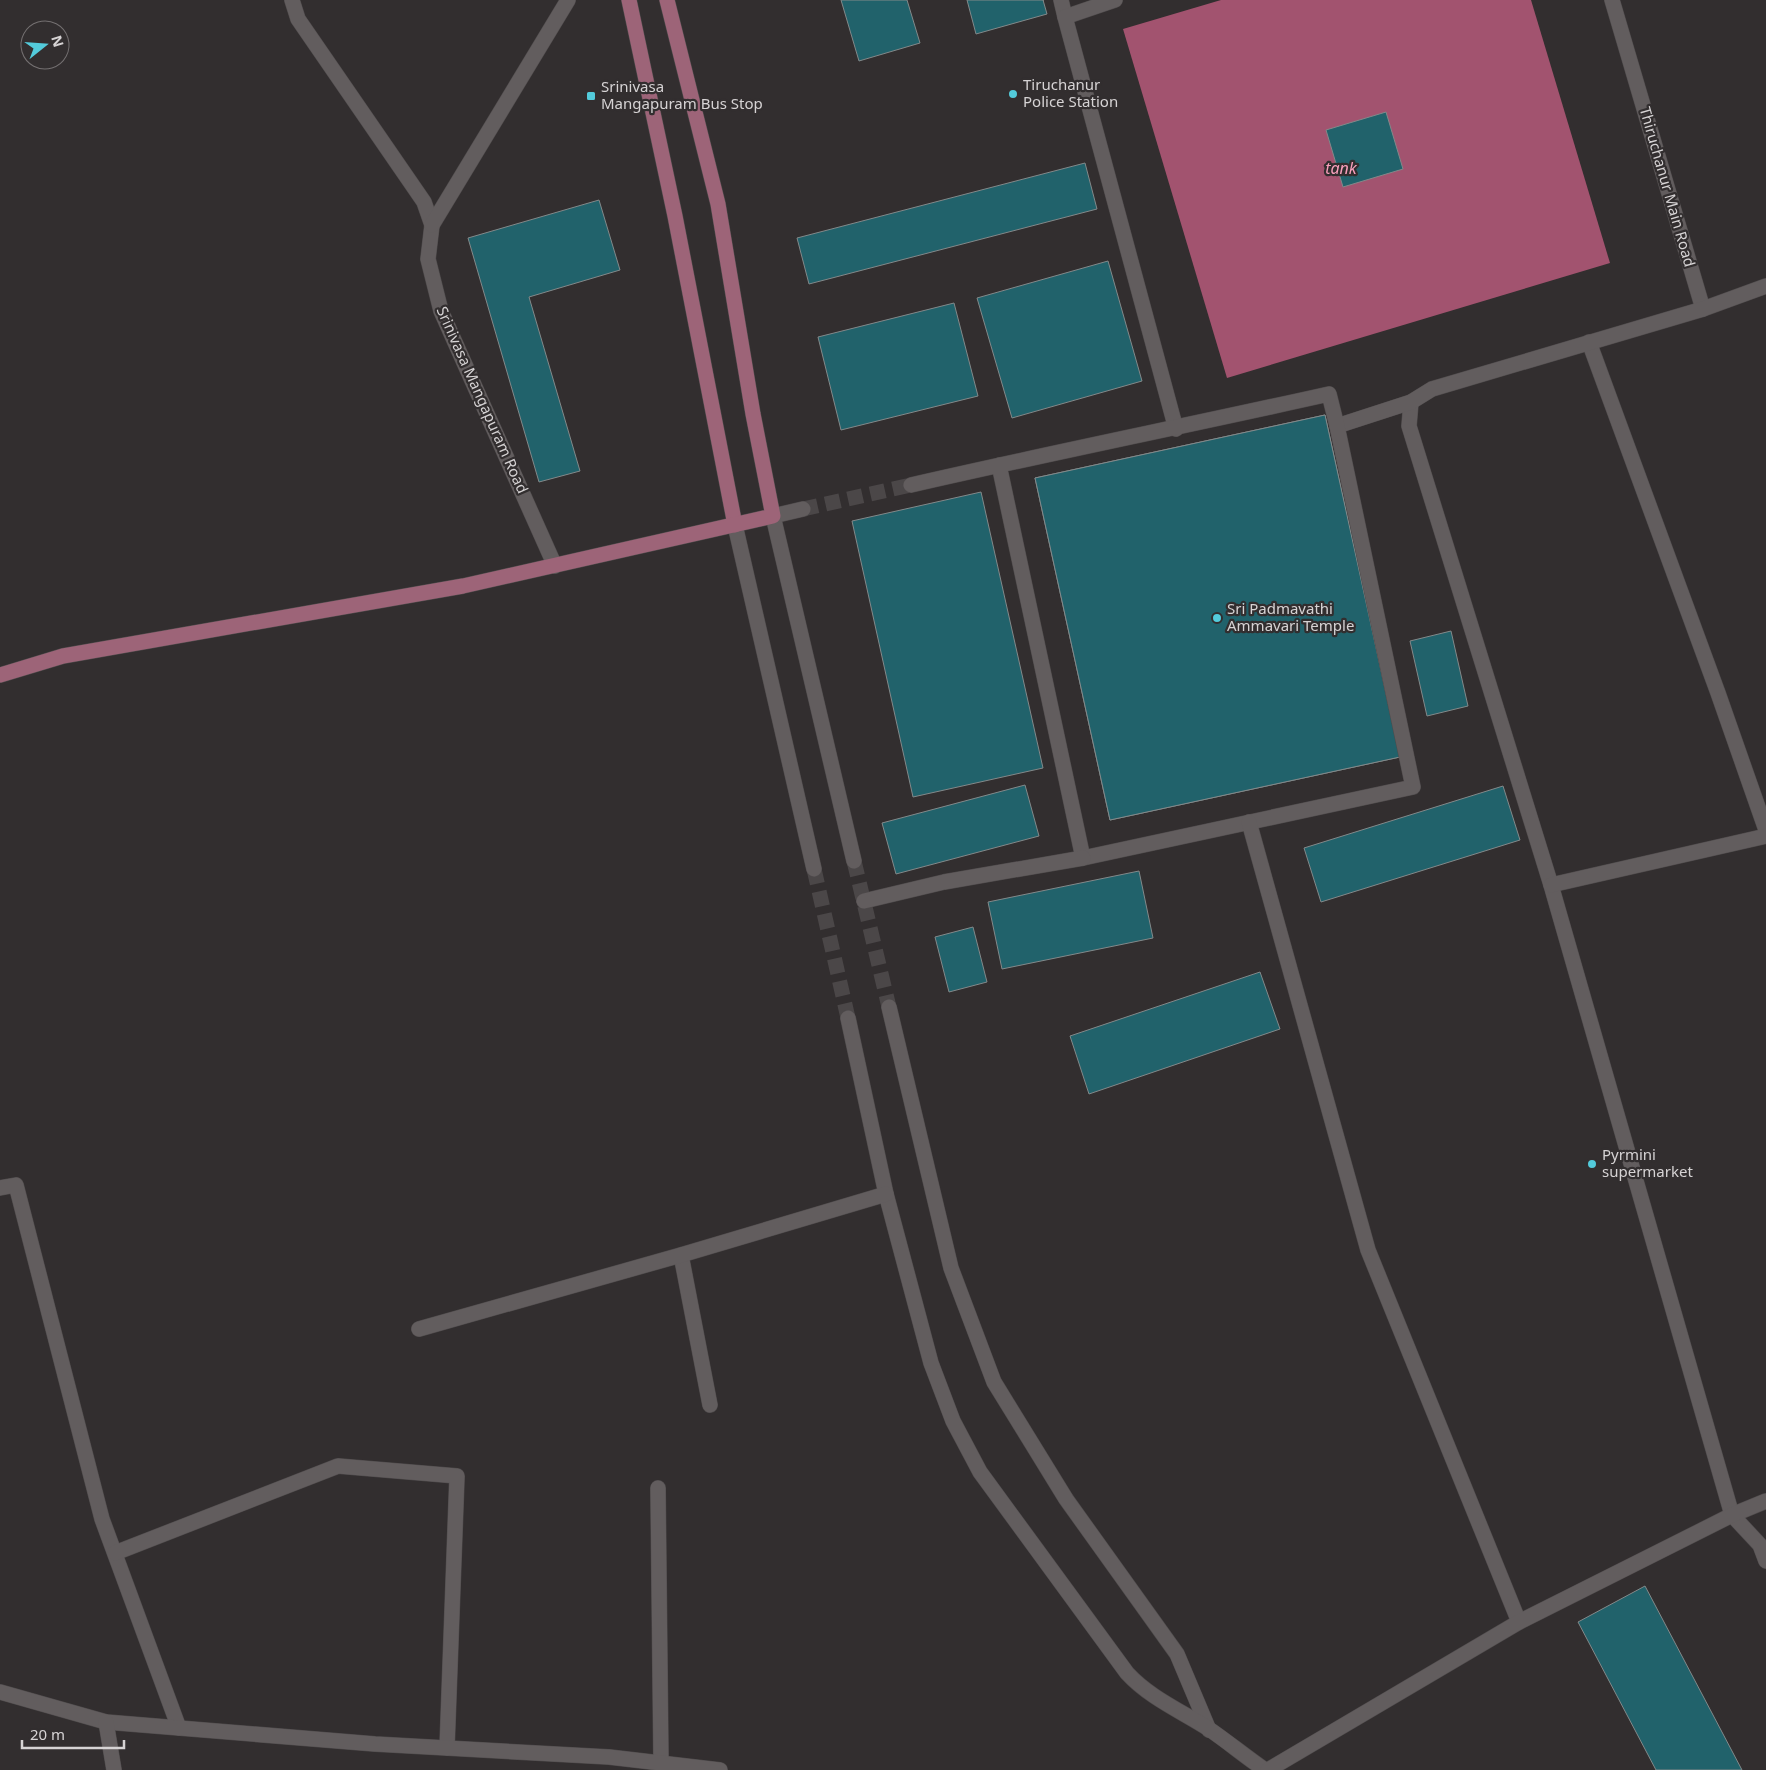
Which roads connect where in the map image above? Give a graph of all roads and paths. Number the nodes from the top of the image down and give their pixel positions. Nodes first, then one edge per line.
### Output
1 (292, 0) edge
2 (568, 0) edge
3 (630, 0) edge
4 (667, 0) edge
5 (1060, 0) edge
6 (1115, 0) edge
7 (1612, 0) edge
8 (1065, 17) junction
9 (432, 226) junction
10 (1764, 292) edge
11 (1703, 309) junction
12 (1589, 342) junction
13 (1411, 402) junction
14 (1338, 426) junction
15 (1176, 428) junction
16 (999, 465) junction
17 (911, 485) tunnel mouth
18 (803, 510) tunnel mouth
19 (773, 516) junction
20 (735, 525) junction
21 (555, 566) junction
22 (0, 675) edge
23 (1249, 822) junction
24 (1766, 830) edge
25 (1766, 836) edge
26 (1082, 858) junction
27 (854, 861) tunnel mouth
28 (814, 869) tunnel mouth
29 (1551, 885) junction
30 (864, 901) dead end
31 (889, 1007) tunnel mouth
32 (848, 1018) tunnel mouth
33 (0, 1188) edge
34 (886, 1194) junction
35 (681, 1255) junction
36 (419, 1329) dead end
37 (710, 1405) dead end
38 (658, 1488) dead end
39 (1766, 1501) edge
40 (1732, 1515) junction
41 (114, 1553) junction
42 (1766, 1561) edge
43 (1519, 1622) junction
44 (0, 1692) edge
45 (106, 1722) junction
46 (179, 1728) junction
47 (1209, 1730) junction
48 (447, 1748) junction
49 (661, 1762) junction
50 (608, 1763) edge
51 (114, 1770) edge
52 (720, 1770) edge
53 (1266, 1770) edge

1 - 9 street, Srinivasa Mangapuram Road
2 - 9 street
3 - 20 main road
4 - 19 main road
5 - 8 street
6 - 8 street
7 - 11 street, Thiruchanur Main Road
8 - 15 street
9 - 21 street, Srinivasa Mangapuram Road
10 - 11 street
11 - 12 street
12 - 13 street
12 - 24 street
13 - 14 street
13 - 29 street
14 - 15 street
14 - 23 street
15 - 16 street
16 - 17 street
16 - 26 street
18 - 19 street
19 - 20 main road
19 - 27 street
20 - 21 main road
20 - 28 street
21 - 22 main road
23 - 26 street
23 - 43 street
25 - 29 street
26 - 30 street
29 - 40 street
31 - 47 street
32 - 34 street
33 - 41 street
34 - 35 street
34 - 47 street
35 - 36 street
35 - 37 street
38 - 49 street
39 - 40 street
40 - 42 street
40 - 43 street
41 - 46 street
41 - 48 street
43 - 53 street
44 - 45 street
45 - 46 street
45 - 51 street
46 - 48 street
47 - 53 street
48 - 50 street
49 - 50 street
49 - 52 street

